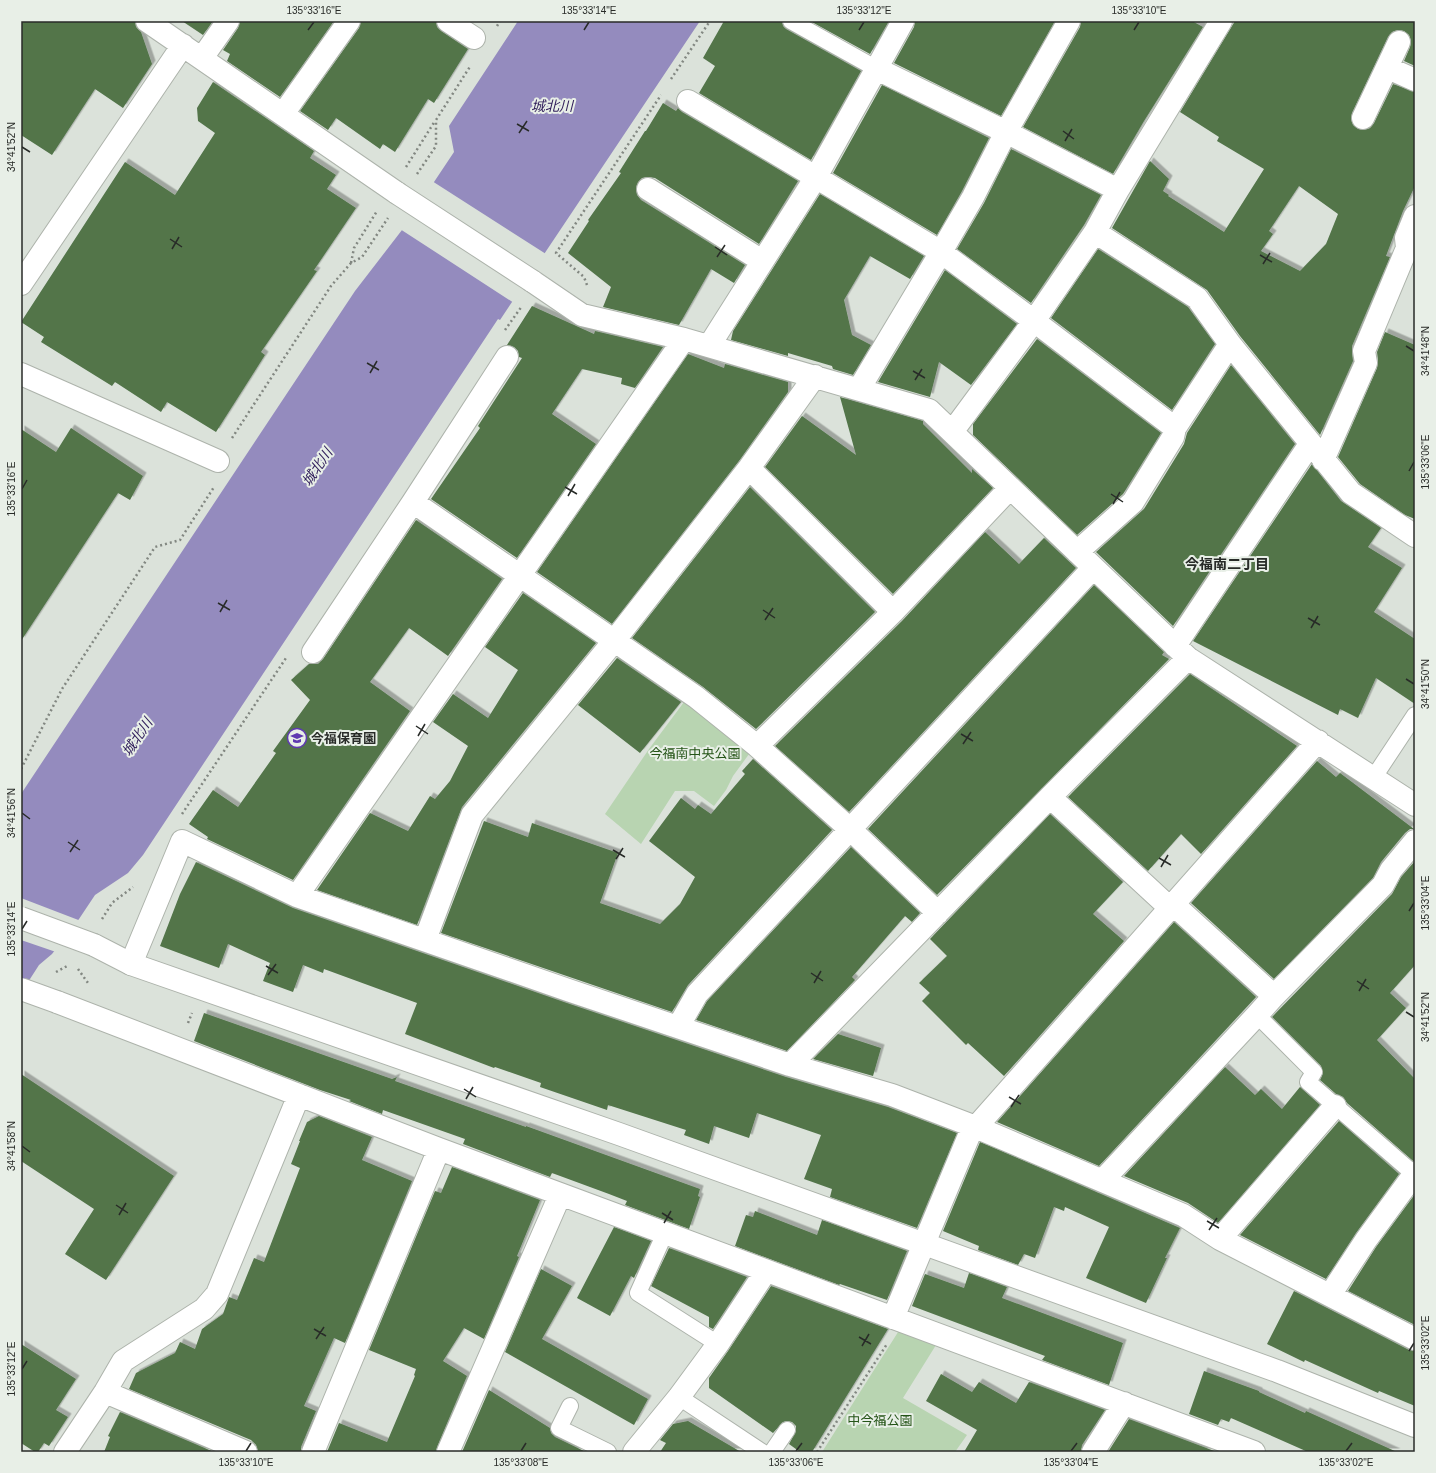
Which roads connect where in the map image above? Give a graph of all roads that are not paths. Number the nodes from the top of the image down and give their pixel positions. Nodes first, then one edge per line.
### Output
1 (147, 21) edge
2 (228, 21) edge
3 (349, 21) edge
4 (448, 21) edge
5 (791, 21) edge
6 (904, 21) edge
7 (1069, 21) edge
8 (1218, 22) edge
9 (474, 38) dead end
10 (1400, 42) dead end
11 (183, 45) junction
12 (202, 58) junction
13 (1388, 68) junction
14 (877, 69) junction
15 (1415, 80) edge
16 (688, 101) dead end
17 (283, 114) junction
18 (1363, 118) dead end
19 (1006, 132) junction
20 (816, 177) junction
21 (648, 189) dead end
22 (1118, 190) junction
23 (1415, 216) edge
24 (1095, 232) junction
25 (941, 252) junction
26 (762, 261) junction
27 (21, 284) edge
28 (1034, 320) junction
29 (684, 339) junction
30 (1230, 344) junction
31 (709, 346) junction
32 (506, 356) dead end
33 (21, 374) edge
34 (816, 376) junction
35 (859, 389) junction
36 (1175, 428) junction
37 (952, 432) junction
38 (1317, 452) junction
39 (218, 461) road end
40 (748, 468) junction
41 (1010, 488) junction
42 (413, 502) junction
43 (1415, 536) edge
44 (1077, 552) junction
45 (1093, 568) junction
46 (520, 575) junction
47 (893, 612) junction
48 (614, 641) junction
49 (313, 652) dead end
50 (1182, 652) junction
51 (1415, 715) edge
52 (1318, 741) junction
53 (757, 746) junction
54 (1374, 777) junction
55 (1050, 797) junction
56 (1415, 804) edge
57 (851, 830) junction
58 (1415, 841) edge
59 (297, 896) junction
60 (1172, 906) junction
61 (938, 913) junction
62 (21, 918) edge
63 (424, 940) junction
64 (131, 964) junction
65 (21, 989) edge
66 (1274, 996) junction
67 (1258, 1015) junction
68 (678, 1027) junction
69 (790, 1065) junction
70 (299, 1095) junction
71 (1335, 1106) junction
72 (975, 1127) junction
73 (439, 1149) junction
74 (1414, 1173) edge
75 (1102, 1180) junction
76 (560, 1195) junction
77 (665, 1234) junction
78 (1220, 1239) junction
79 (925, 1244) junction
80 (766, 1271) junction
81 (1330, 1295) junction
82 (897, 1320) junction
83 (1415, 1339) edge
84 (718, 1344) junction
85 (105, 1392) junction
86 (679, 1397) junction
87 (1124, 1403) junction
88 (570, 1406) dead end
89 (1415, 1426) edge
90 (787, 1430) dead end
91 (65, 1452) edge
92 (246, 1452) edge
93 (313, 1452) edge
94 (448, 1452) edge
95 (608, 1452) edge
96 (634, 1452) edge
97 (762, 1452) edge
98 (772, 1452) edge
99 (1093, 1452) edge
100 (1254, 1452) edge

1 - 11 street
2 - 12 street
3 - 17 street
4 - 9 street
5 - 14 lane
6 - 14 street
7 - 19 street
8 - 22 street
10 - 13 street
11 - 12 street
11 - 27 street
12 - 17 street
13 - 15 street
13 - 18 street
14 - 19 street
14 - 20 street
16 - 20 street
17 - 29 street, bridge
19 - 22 street
19 - 25 street
20 - 25 street
20 - 26 street
21 - 26 street
22 - 24 street
23 - 38 street
24 - 28 street
24 - 30 street
25 - 28 street
25 - 35 street
26 - 31 street
28 - 36 street
28 - 37 street
29 - 31 street
29 - 46 street
30 - 36 street
30 - 38 street
31 - 34 street
32 - 42 street
33 - 39 street
34 - 35 street
34 - 40 street
35 - 37 street
36 - 44 street
37 - 41 street
38 - 43 street
38 - 50 street
40 - 47 street
40 - 48 street
41 - 44 street
41 - 47 street
42 - 46 street
42 - 49 street
44 - 45 street
45 - 50 street
45 - 57 street
46 - 48 street
46 - 59 street
47 - 53 street
48 - 53 street
48 - 63 street
50 - 52 street
50 - 55 street
51 - 54 lane
52 - 54 street
52 - 60 street
53 - 57 street
54 - 56 street
55 - 60 street
55 - 61 street
57 - 61 street
57 - 68 street
58 - 66 street
59 - 63 street
59 - 64 street
60 - 66 street
60 - 72 street
61 - 69 street
62 - 64 street, bridge
63 - 68 street
64 - 79 street
65 - 70 street, bridge
66 - 67 street
67 - 71 lane
67 - 75 street
68 - 69 street
69 - 72 street
70 - 73 street
70 - 85 street
71 - 74 lane
71 - 78 street
72 - 75 street
72 - 79 street
73 - 76 street
73 - 93 street
74 - 81 street
75 - 78 street
76 - 77 street
76 - 94 street
77 - 80 street
77 - 84 lane
78 - 81 street
79 - 82 street
79 - 89 street
80 - 82 street
80 - 84 street
81 - 83 street
82 - 87 street
84 - 86 street
85 - 91 street
85 - 92 street
86 - 96 street
86 - 97 lane
87 - 99 street
87 - 100 street
88 - 95 lane
90 - 98 lane

